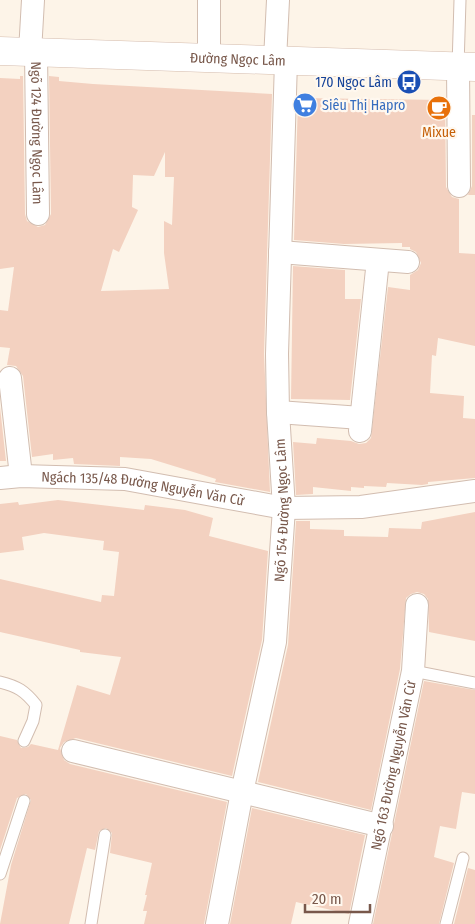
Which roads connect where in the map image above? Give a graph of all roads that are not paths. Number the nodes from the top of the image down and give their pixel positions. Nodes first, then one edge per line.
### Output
1 (33, 0) edge
2 (209, 0) edge
3 (278, 0) edge
4 (460, 0) edge
5 (0, 51) edge
6 (33, 52) junction
7 (209, 59) junction
8 (280, 60) junction
9 (466, 67) edge
10 (459, 186) dead end
11 (38, 214) dead end
12 (280, 252) junction
13 (378, 260) junction
14 (408, 262) dead end
15 (10, 378) dead end
16 (278, 412) junction
17 (10, 477) edge
18 (475, 491) edge
19 (284, 508) junction
20 (417, 605) dead end
21 (413, 671) junction
22 (0, 682) edge
23 (475, 683) edge
24 (24, 741) dead end
25 (73, 752) dead end
26 (242, 792) junction
27 (24, 801) dead end
28 (382, 826) junction
29 (105, 835) dead end
30 (462, 858) dead end
31 (0, 874) edge
32 (90, 924) edge
33 (217, 924) edge
34 (360, 924) edge
35 (446, 924) edge

1 - 6 street, Ngõ 124 Đường Ngọc Lâm
2 - 7 street
3 - 8 street, Ngõ 154 Đường Ngọc Lâm
4 - 9 lane
5 - 6 main road, Đường Ngọc Lâm
6 - 7 main road, Đường Ngọc Lâm
6 - 11 street, Ngõ 124 Đường Ngọc Lâm
7 - 8 main road, Đường Ngọc Lâm
8 - 9 main road, Đường Ngọc Lâm
8 - 12 street, Ngõ 154 Đường Ngọc Lâm
9 - 10 street
12 - 13 street
12 - 16 street, Ngõ 154 Đường Ngọc Lâm
13 - 14 street
13 - 16 street
15 - 17 street
16 - 19 street, Ngõ 154 Đường Ngọc Lâm
17 - 19 street, Ngách 135/48 Đường Nguyễn Văn Cừ
18 - 19 street, Ngách 135/48 Đường Nguyễn Văn Cừ
19 - 26 street, Ngõ 154 Đường Ngọc Lâm
20 - 21 street, Ngõ 163 Đường Nguyễn Văn Cừ
21 - 23 lane
21 - 28 street, Ngõ 163 Đường Nguyễn Văn Cừ
22 - 24 lane
25 - 26 street
26 - 28 street
26 - 33 street, Ngõ 154 Đường Ngọc Lâm
27 - 31 lane
28 - 34 street, Ngõ 163 Đường Nguyễn Văn Cừ
29 - 32 lane
30 - 35 lane

